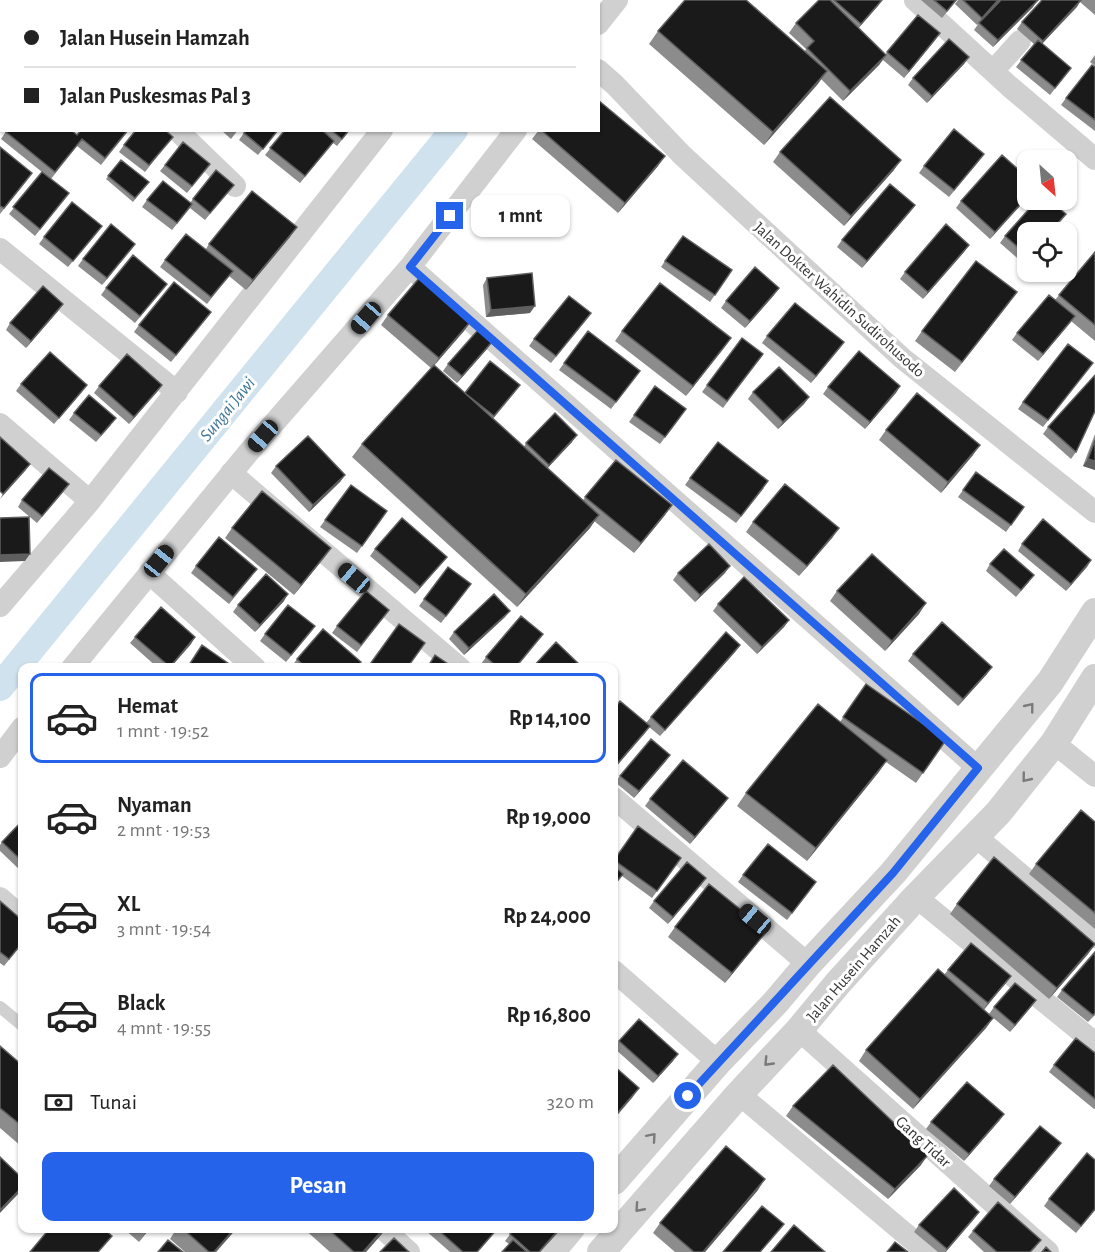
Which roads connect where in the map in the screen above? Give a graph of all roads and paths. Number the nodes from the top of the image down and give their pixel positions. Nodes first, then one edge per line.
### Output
1 (617, 0) edge
2 (915, 0) edge
3 (600, 21) edge
4 (1020, 41) dead end
5 (993, 71) junction
6 (600, 72) edge
7 (179, 132) edge
8 (380, 132) edge
9 (514, 132) edge
10 (1095, 159) edge
11 (235, 186) edge
12 (0, 249) edge
13 (410, 267) junction
14 (177, 392) junction
15 (0, 424) edge
16 (231, 473) junction
17 (90, 501) junction
18 (1095, 512) edge
19 (149, 573) junction
20 (4, 592) edge
21 (1095, 612) edge
22 (76, 663) edge
23 (249, 663) edge
24 (454, 663) edge
25 (1095, 678) edge
26 (1054, 743) junction
27 (978, 768) junction
28 (1095, 776) edge
29 (618, 801) edge
30 (975, 836) junction
31 (916, 897) junction
32 (0, 898) edge
33 (18, 914) edge
34 (1095, 938) edge
35 (808, 964) junction
36 (618, 974) edge
37 (0, 1007) edge
38 (18, 1022) edge
39 (799, 1030) junction
40 (1095, 1043) edge
41 (718, 1062) junction
42 (739, 1094) junction
43 (618, 1176) edge
44 (388, 1233) edge
45 (568, 1233) edge
46 (605, 1251) edge
47 (409, 1252) edge
48 (551, 1252) edge
49 (927, 1252) edge
50 (1048, 1252) edge

1 - 3 street
2 - 5 street
4 - 5 street
5 - 10 street
6 - 18 street, Jalan Dokter Wahidin Sudirohusodo
7 - 11 street
8 - 14 street
9 - 13 street
12 - 14 street
13 - 16 street
13 - 27 street
14 - 17 street
15 - 17 street
16 - 19 street
16 - 24 street
17 - 20 street
19 - 22 street
19 - 23 street
27 -> 21 street, Jalan Husein Hamzah
25 - 26 street, Jalan Husein Hamzah
26 - 28 street
26 -> 30 street, Jalan Husein Hamzah
27 - 35 street, Jalan Husein Hamzah
29 - 35 street
30 - 31 street, Jalan Husein Hamzah
30 - 34 street
31 - 39 street, Jalan Husein Hamzah
31 - 40 street
32 - 33 street
35 - 41 street, Jalan Husein Hamzah
36 - 41 street
37 - 38 lane
39 -> 42 street, Jalan Husein Hamzah
39 - 50 street, Gang Tidar
43 -> 41 street, Jalan Husein Hamzah
42 -> 46 street, Jalan Husein Hamzah
42 - 49 street
44 - 47 street
45 - 48 street

